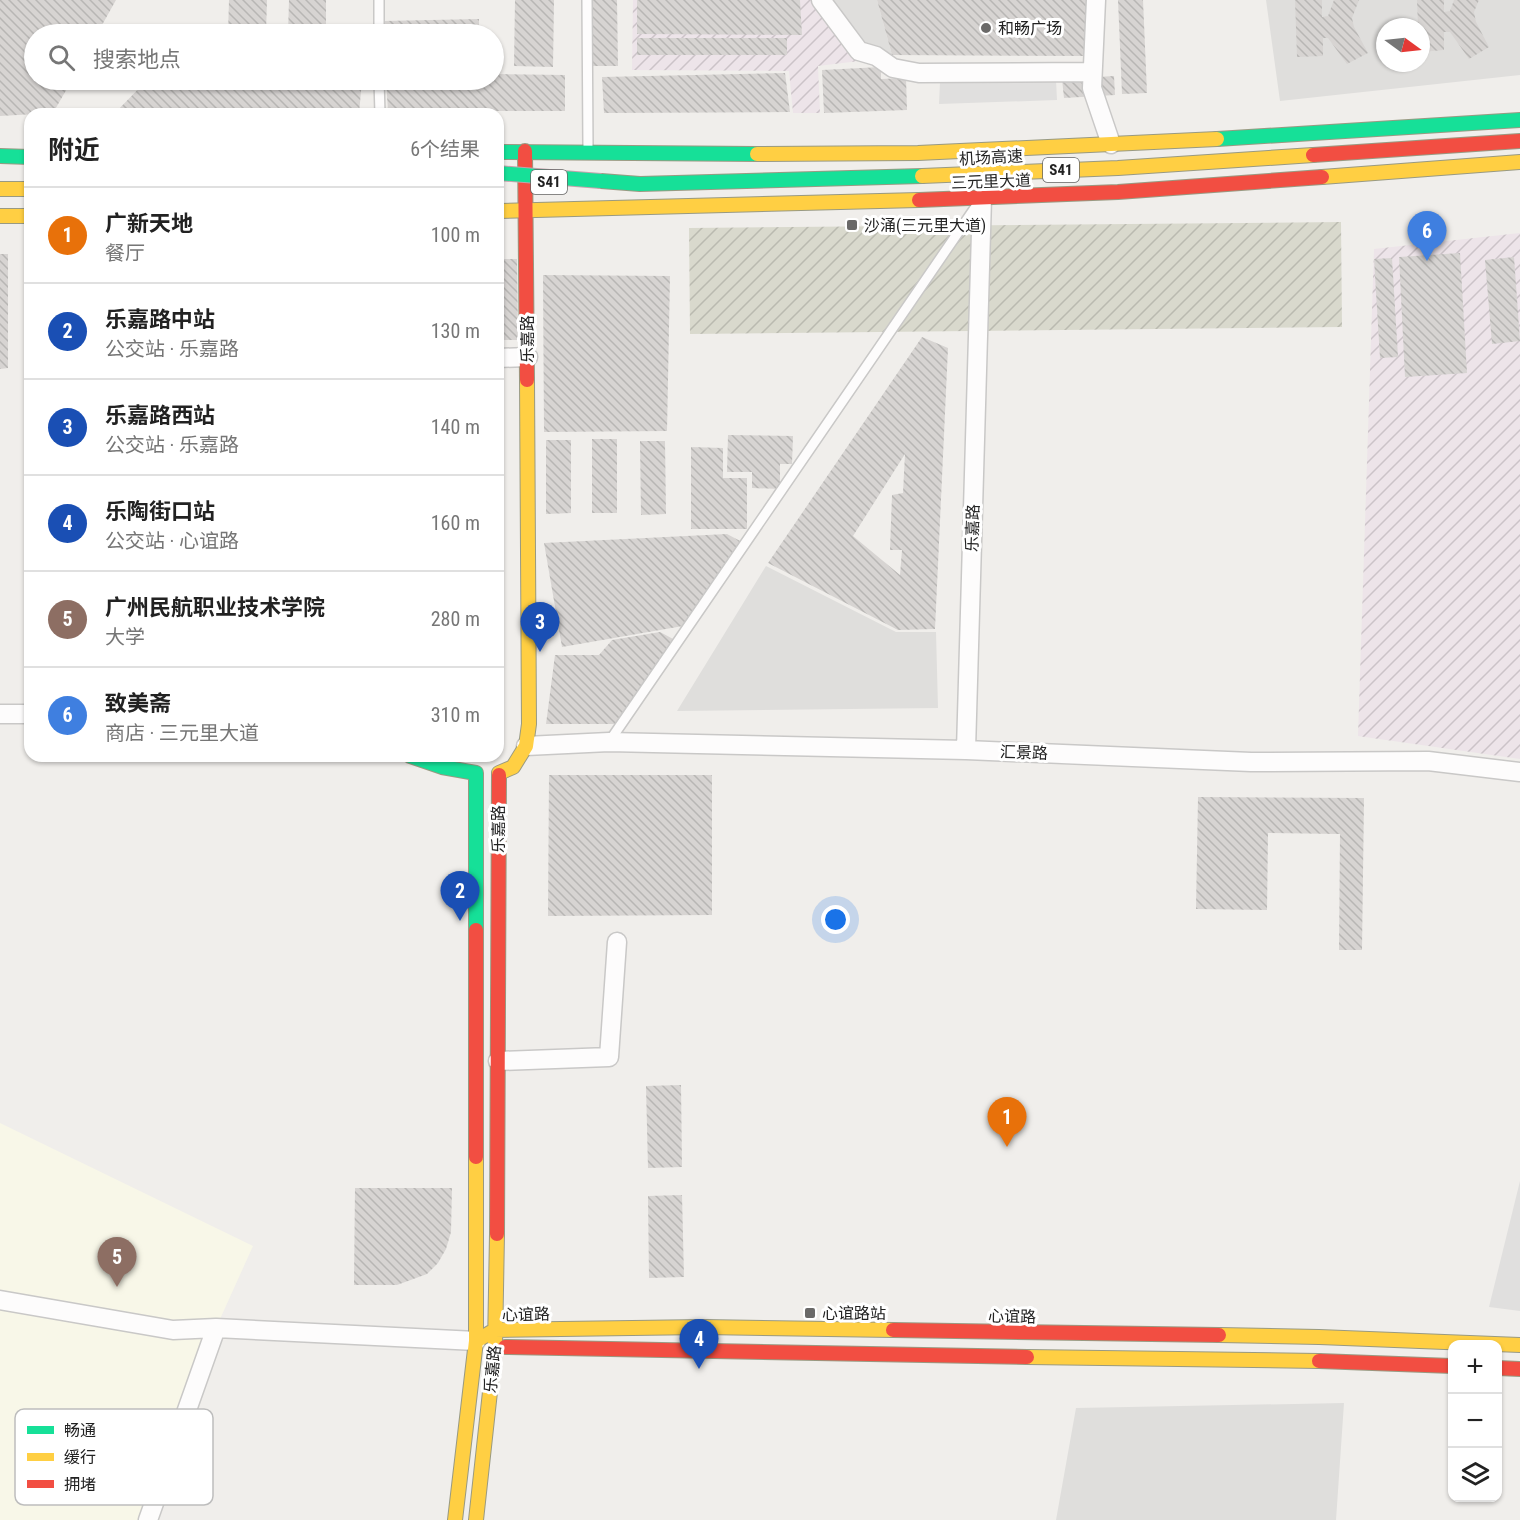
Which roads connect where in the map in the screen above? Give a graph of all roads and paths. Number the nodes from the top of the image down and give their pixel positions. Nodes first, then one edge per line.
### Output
1 (379, 0) edge
2 (587, 0) edge
3 (821, 0) edge
4 (1096, 0) edge
5 (379, 24) edge
6 (1092, 72) junction
7 (379, 90) edge
8 (380, 108) edge
9 (1520, 120) edge
10 (1520, 141) edge
11 (1111, 144) junction
12 (525, 151) junction
13 (592, 151) junction
14 (504, 152) edge
15 (0, 156) edge
16 (24, 157) edge
17 (1520, 162) edge
18 (24, 166) edge
19 (0, 167) edge
20 (504, 173) edge
21 (601, 181) junction
22 (504, 184) edge
23 (0, 189) edge
24 (24, 189) edge
25 (982, 198) junction
26 (600, 209) junction
27 (527, 210) junction
28 (504, 211) edge
29 (0, 216) edge
30 (24, 216) edge
31 (528, 357) junction
32 (504, 358) edge
33 (0, 714) edge
34 (24, 714) edge
35 (609, 742) junction
36 (526, 746) junction
37 (966, 750) junction
38 (423, 762) edge
39 (1520, 772) edge
40 (476, 773) junction
41 (499, 773) junction
42 (617, 942) dead end
43 (498, 1061) junction
44 (0, 1300) edge
45 (216, 1328) junction
46 (495, 1330) junction
47 (476, 1341) junction
48 (1520, 1345) edge
49 (495, 1346) junction
50 (1448, 1366) edge
51 (1502, 1368) edge
52 (1520, 1370) edge
53 (187, 1409) edge
54 (153, 1505) edge
55 (148, 1520) edge
56 (456, 1520) edge
57 (476, 1520) edge

1 - 5 lane
2 - 13 lane
3 - 6 street
4 - 6 street
6 - 11 street
7 - 8 lane
9 - 11 main road, 三元里大道
10 - 21 main road, 机场高速 / S41
11 - 13 main road, 三元里大道
12 - 13 main road, 三元里大道
12 - 14 main road, 三元里大道
12 - 27 main road, 乐嘉路
13 - 26 street
15 - 16 main road
17 - 25 main road, 三元里大道
18 - 19 main road
20 - 21 main road, bridge
21 - 22 main road, 机场高速 / S41, bridge
23 - 24 main road
25 - 26 main road, 三元里大道
25 - 35 lane
25 - 37 street, 乐嘉路
26 - 27 main road, 三元里大道
27 - 28 main road, 三元里大道
27 - 31 main road, 乐嘉路
29 - 30 main road
31 - 32 street
31 - 36 main road, 乐嘉路
33 - 34 street
35 - 36 street, 汇景路
35 - 37 street, 汇景路
36 - 41 main road
37 - 39 street, 汇景路
38 - 40 main road
40 - 41 main road
40 - 47 main road, 乐嘉路
41 - 43 main road, 乐嘉路
42 - 43 street
43 - 46 main road, 乐嘉路
44 - 45 street
45 - 47 street
45 - 53 street
46 - 47 main road, 心谊路
46 - 48 main road, 心谊路
46 - 49 main road, 乐嘉路
47 - 49 main road, 心谊路
47 - 56 main road, 乐嘉路
49 - 50 main road, 心谊路
49 - 57 main road, 乐嘉路
51 - 52 main road
54 - 55 street

